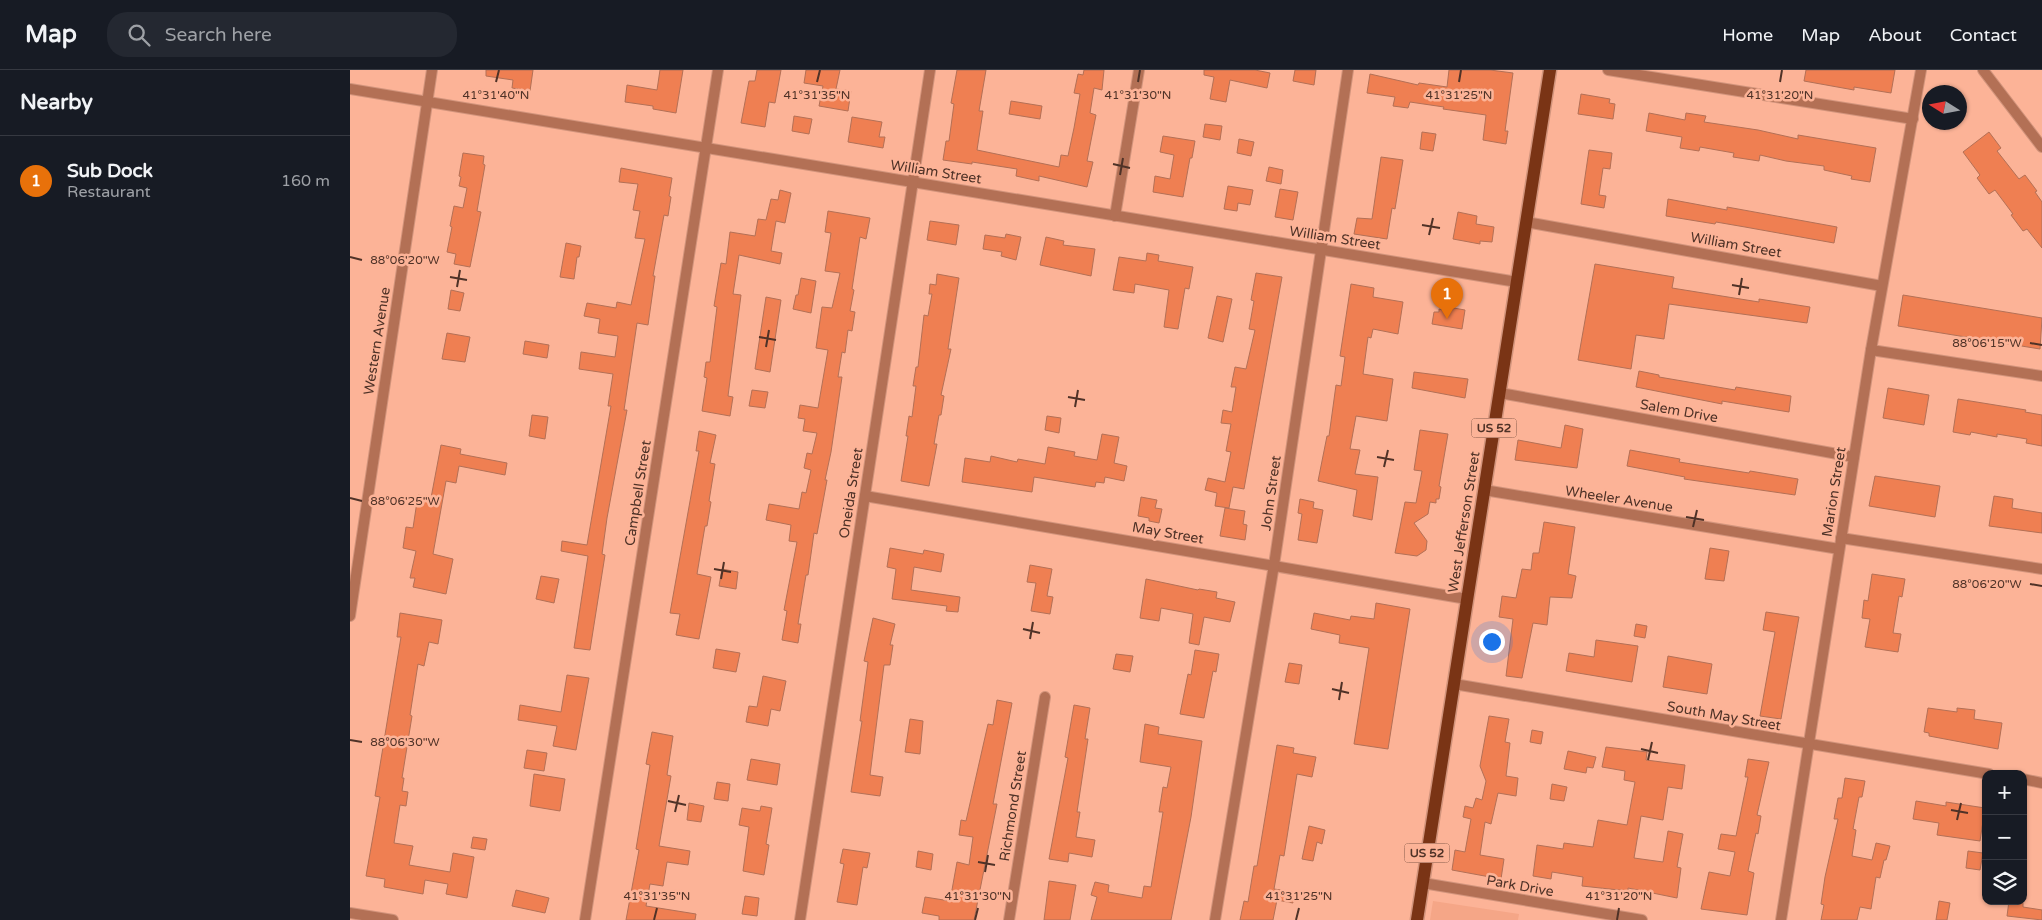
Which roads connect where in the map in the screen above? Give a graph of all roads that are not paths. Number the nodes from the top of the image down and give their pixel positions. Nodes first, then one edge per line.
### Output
1 (432, 70) edge
2 (718, 70) edge
3 (930, 70) edge
4 (1139, 70) edge
5 (1348, 70) edge
6 (1550, 70) edge
7 (1608, 70) edge
8 (1921, 70) edge
9 (1983, 70) edge
10 (350, 89) edge
11 (427, 102) junction
12 (1913, 119) junction
13 (2042, 147) edge
14 (706, 148) junction
15 (913, 182) junction
16 (1115, 216) junction
17 (1526, 222) junction
18 (1320, 250) junction
19 (1517, 282) junction
20 (1882, 286) junction
21 (1871, 350) junction
22 (2042, 376) edge
23 (1500, 393) junction
24 (1854, 457) junction
25 (1484, 490) junction
26 (865, 496) junction
27 (1840, 543) junction
28 (1274, 564) junction
29 (2042, 569) edge
30 (1467, 599) junction
31 (350, 616) edge
32 (1454, 684) junction
33 (1045, 697) dead end
34 (1808, 744) junction
35 (1982, 773) edge
36 (2027, 781) edge
37 (2042, 783) edge
38 (1422, 883) junction
39 (350, 913) edge
40 (393, 920) edge
41 (584, 920) edge
42 (800, 920) edge
43 (1009, 920) edge
44 (1215, 920) edge
45 (1417, 920) edge
46 (1642, 920) edge
47 (1781, 920) edge

1 - 11 street, Western Avenue
2 - 14 street, Campbell Street
3 - 15 street, Oneida Street
4 - 16 street
5 - 18 street, John Street
6 - 17 main road, West Jefferson Street / US 52
7 - 12 street
8 - 12 street, Marion Street
9 - 13 street
10 - 11 street, William Street
11 - 14 street, William Street
11 - 31 street, Western Avenue
12 - 20 street, Marion Street
14 - 15 street, William Street
14 - 41 street, Campbell Street
15 - 16 street, William Street
15 - 26 street, Oneida Street
16 - 18 street, William Street
17 - 19 main road, West Jefferson Street / US 52
17 - 20 street, William Street
18 - 19 street, William Street
18 - 28 street, John Street
19 - 23 main road, West Jefferson Street / US 52
20 - 21 street, Marion Street
21 - 22 street
21 - 24 street, Marion Street
23 - 24 street, Salem Drive
23 - 25 main road, West Jefferson Street / US 52
24 - 27 street, Marion Street
25 - 27 street, Wheeler Avenue
25 - 30 main road, West Jefferson Street / US 52
26 - 28 street, May Street
26 - 42 street, Oneida Street
27 - 29 street, Wheeler Avenue
27 - 34 street, Marion Street
28 - 30 street, May Street
28 - 44 street, John Street
30 - 32 main road, West Jefferson Street / US 52
32 - 34 street, South May Street
32 - 38 main road, West Jefferson Street / US 52
33 - 43 street, Richmond Street
34 - 35 street, South May Street
34 - 47 street, Marion Street
36 - 37 street
38 - 45 main road, West Jefferson Street / US 52
38 - 46 street, Park Drive
39 - 40 street

